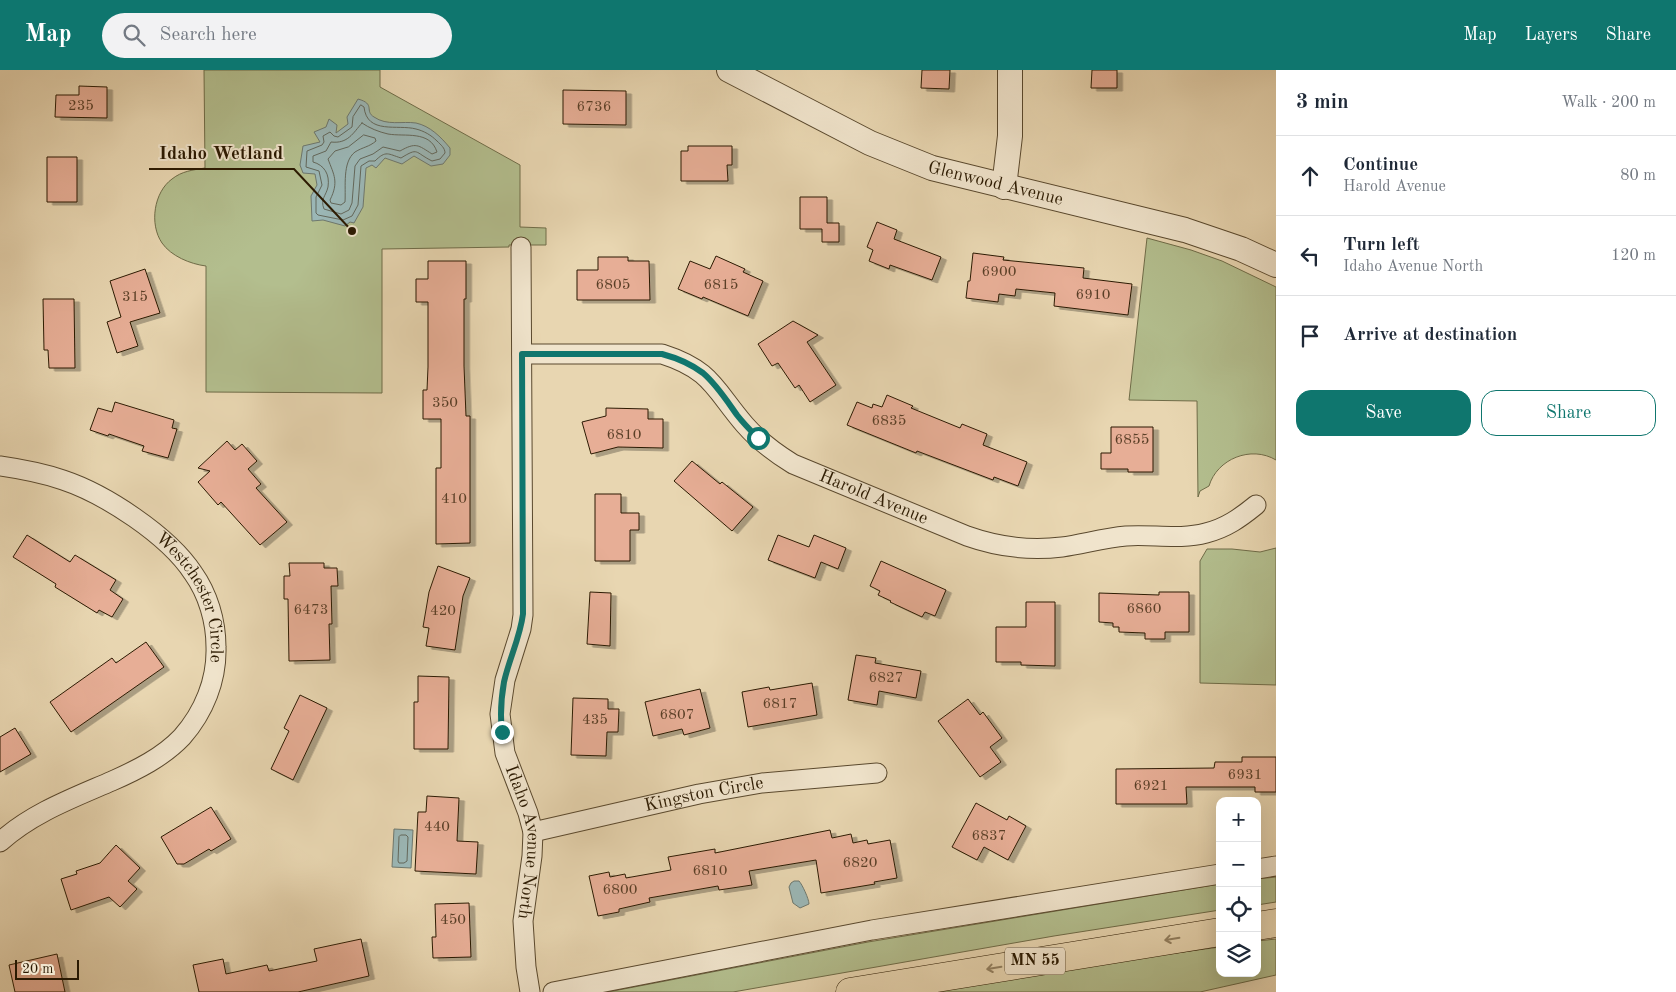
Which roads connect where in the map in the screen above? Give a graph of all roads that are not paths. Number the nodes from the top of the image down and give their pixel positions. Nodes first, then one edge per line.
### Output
1 (728, 70) edge
2 (1010, 70) edge
3 (1004, 187) junction
4 (522, 247) dead end
5 (1276, 265) edge
6 (522, 354) junction
7 (0, 466) edge
8 (1256, 505) dead end
9 (877, 773) dead end
10 (533, 832) junction
11 (0, 842) edge
12 (1276, 866) edge
13 (1261, 868) edge
14 (1216, 875) edge
15 (1276, 923) edge
16 (1261, 925) edge
17 (1216, 933) edge
18 (530, 992) edge
19 (553, 992) edge
20 (850, 992) edge

1 - 3 street, Glenwood Avenue
2 - 3 street
3 - 5 street, Glenwood Avenue
4 - 6 street, Idaho Avenue North
6 - 8 street, Harold Avenue
6 - 10 street, Idaho Avenue North
7 - 11 street, Westchester Circle
9 - 10 street, Kingston Circle
10 - 18 street, Idaho Avenue North
12 - 13 street
14 - 19 street
15 - 16 highway
17 -> 20 highway, MN 55

